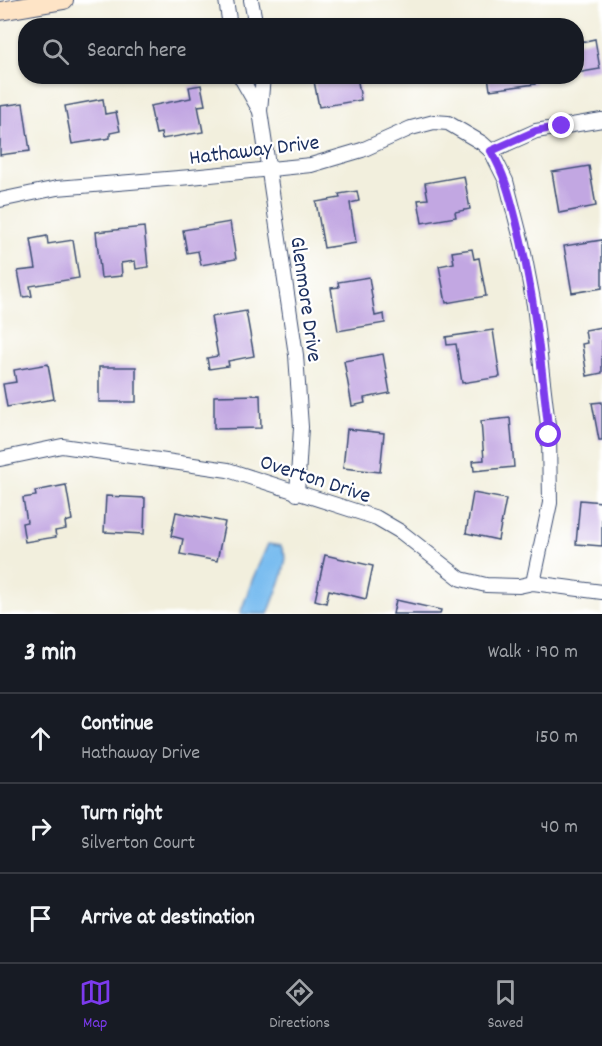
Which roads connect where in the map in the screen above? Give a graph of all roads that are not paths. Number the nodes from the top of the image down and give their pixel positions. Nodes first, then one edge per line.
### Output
1 (64, 0) edge
2 (226, 0) edge
3 (251, 0) edge
4 (0, 11) edge
5 (229, 18) edge
6 (254, 18) edge
7 (245, 84) edge
8 (262, 84) edge
9 (260, 111) junction
10 (602, 120) edge
11 (491, 151) junction
12 (267, 169) junction
13 (0, 200) edge
14 (0, 459) edge
15 (297, 494) junction
16 (533, 583) junction
17 (602, 592) edge

1 - 4 main road
2 - 5 street
3 - 6 street
7 - 9 street, Glenmore Drive
8 - 9 street, Glenmore Drive
9 - 12 street, Glenmore Drive
10 - 11 street
11 - 12 street, Hathaway Drive
11 - 16 street, Hathaway Drive
12 - 13 street, Hathaway Drive
12 - 15 street, Glenmore Drive
14 - 15 street, Overton Drive
15 - 16 street, Overton Drive
16 - 17 street, Overton Drive

